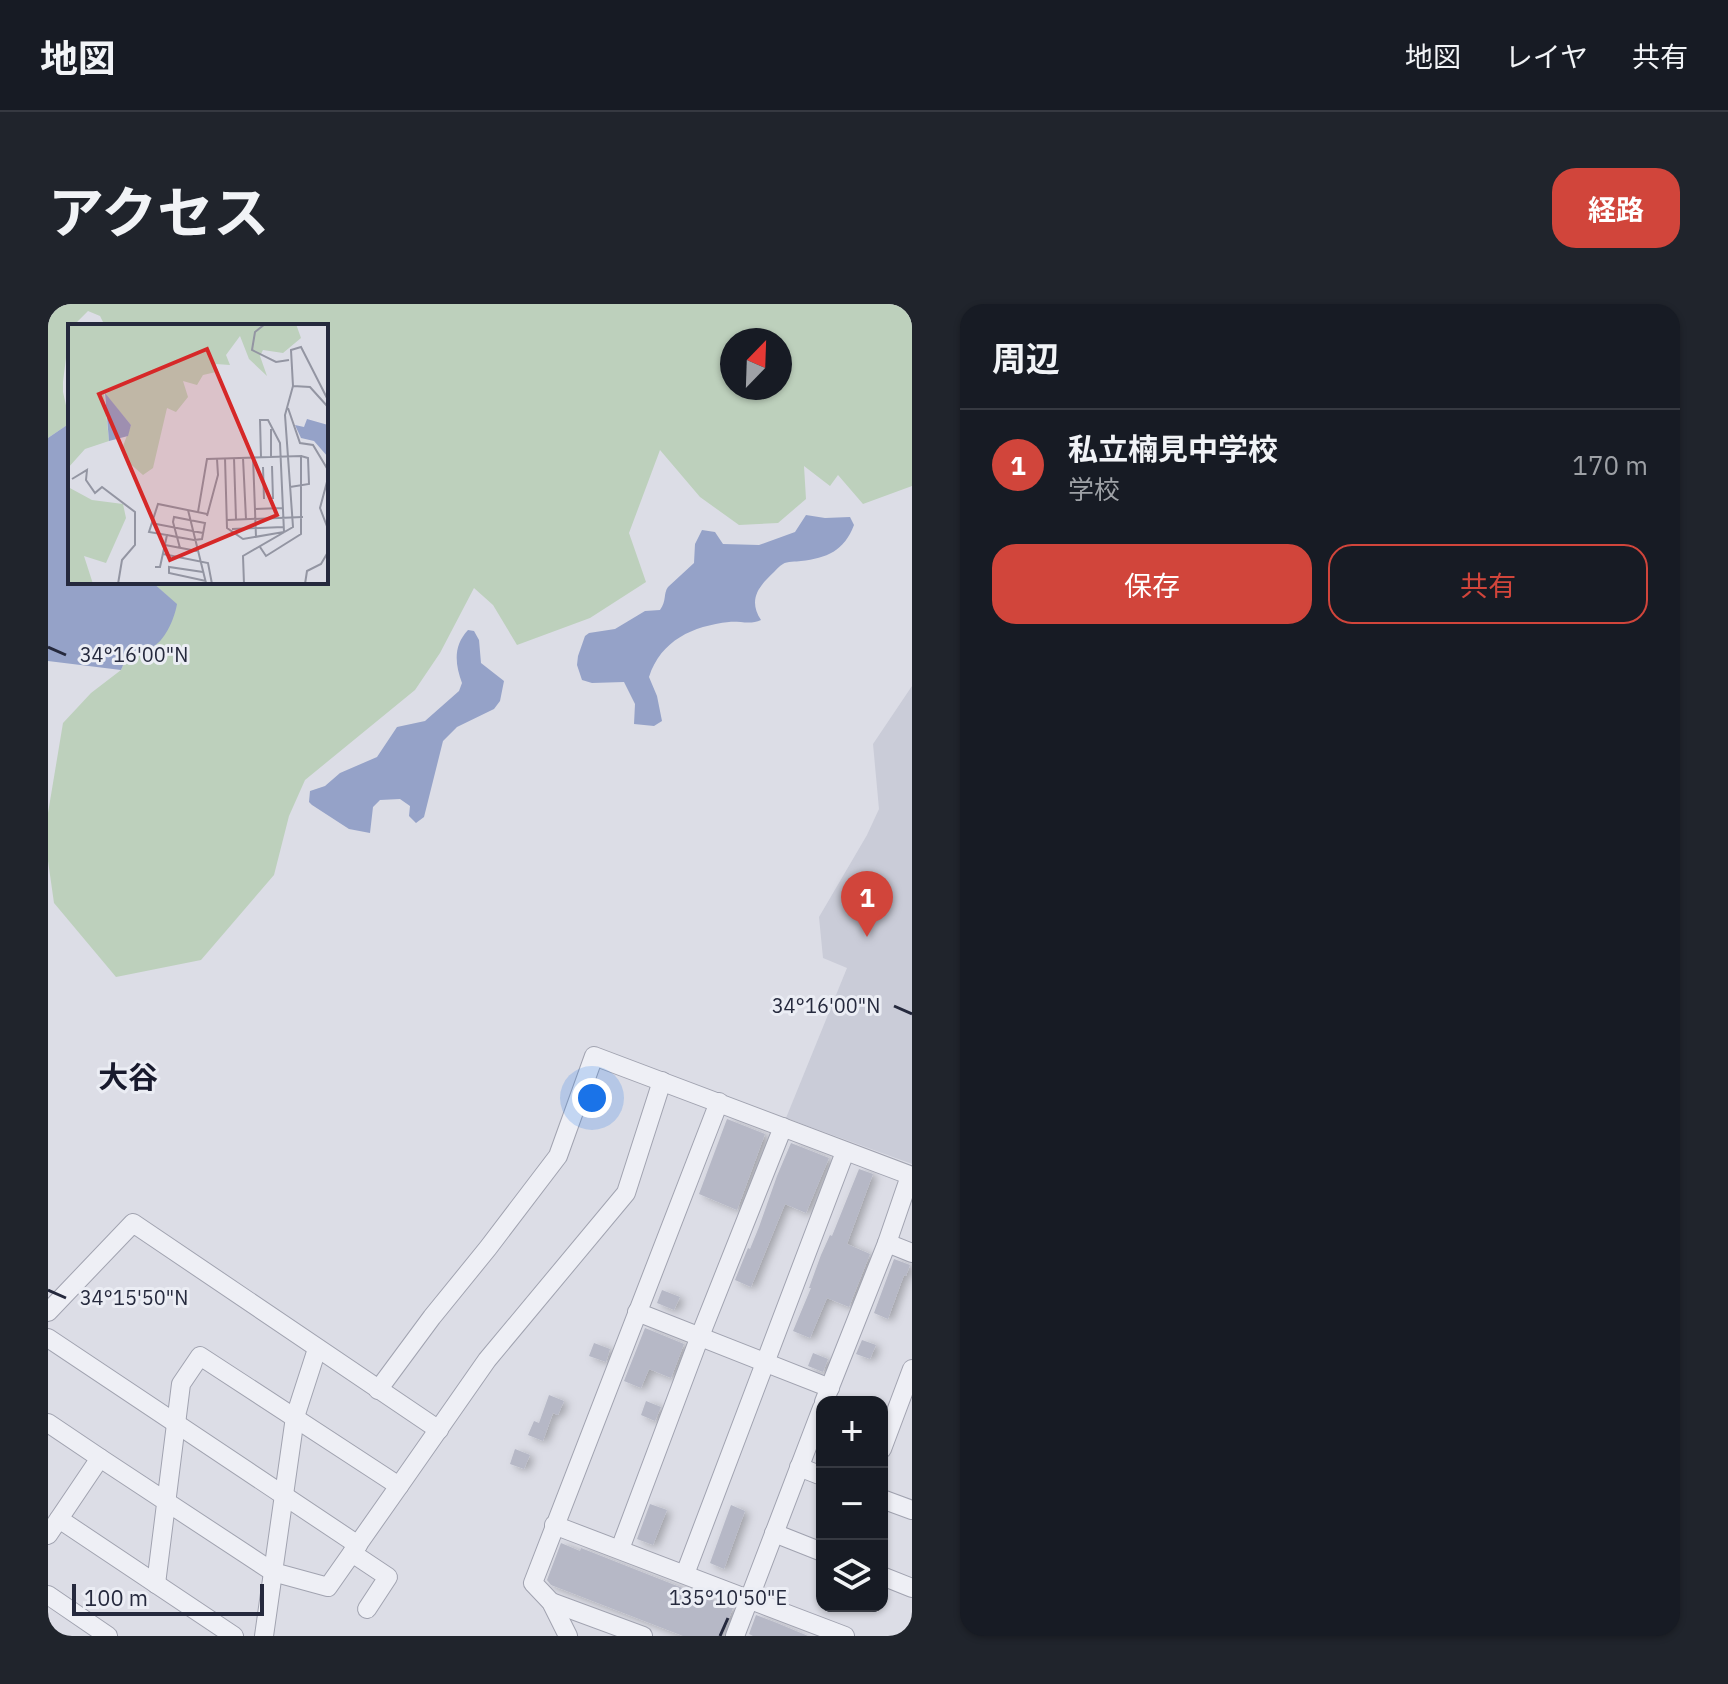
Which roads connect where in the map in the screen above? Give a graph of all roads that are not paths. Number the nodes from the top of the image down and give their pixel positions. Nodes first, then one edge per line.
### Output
1 (662, 1081) junction
2 (719, 1102) junction
3 (783, 1127) junction
4 (845, 1152) junction
5 (911, 1176) edge
6 (887, 1243) junction
7 (912, 1253) edge
8 (48, 1312) edge
9 (637, 1312) junction
10 (700, 1336) junction
11 (48, 1338) edge
12 (317, 1349) junction
13 (765, 1363) junction
14 (912, 1369) edge
15 (378, 1390) junction
16 (827, 1395) edge
17 (295, 1417) junction
18 (48, 1423) edge
19 (816, 1423) edge
20 (176, 1424) junction
21 (439, 1430) junction
22 (888, 1433) edge
23 (100, 1458) junction
24 (799, 1467) junction
25 (816, 1474) edge
26 (399, 1486) junction
27 (284, 1496) junction
28 (166, 1501) junction
29 (888, 1501) edge
30 (912, 1510) edge
31 (554, 1525) junction
32 (53, 1527) edge
33 (774, 1533) junction
34 (355, 1549) junction
35 (620, 1549) junction
36 (816, 1550) edge
37 (273, 1572) junction
38 (685, 1574) junction
39 (888, 1578) edge
40 (156, 1584) junction
41 (912, 1588) edge
42 (48, 1595) edge
43 (749, 1599) junction
44 (551, 1602) junction
45 (367, 1609) dead end
46 (108, 1636) edge
47 (234, 1636) edge
48 (264, 1636) edge
49 (568, 1636) edge
50 (643, 1636) edge
51 (735, 1636) edge
52 (845, 1636) edge

1 - 2 street
1 - 15 street
1 - 21 street
2 - 3 street
2 - 9 street
3 - 4 street
3 - 10 street
4 - 5 street
4 - 13 street
5 - 6 street
6 - 7 street
6 - 16 street
8 - 12 street
9 - 10 street
9 - 31 street
10 - 13 street
10 - 35 street
11 - 20 street
12 - 15 street
12 - 17 street
13 - 16 street
13 - 38 street
14 - 22 street
15 - 21 street
17 - 20 street
17 - 26 street
17 - 27 street
18 - 23 street
19 - 24 street
20 - 27 street
20 - 28 street
21 - 26 street
23 - 28 street
23 - 32 street
24 - 25 street
24 - 33 street
26 - 34 street
27 - 34 street
27 - 37 street
28 - 37 street
28 - 40 street
29 - 30 street
31 - 35 street
31 - 44 street
32 - 40 street
33 - 36 street
33 - 43 street
34 - 37 street
34 - 45 street
35 - 38 street
37 - 48 street
38 - 43 street
39 - 41 street
40 - 47 street
42 - 46 street
43 - 51 street
43 - 52 street
44 - 49 street
44 - 50 street

